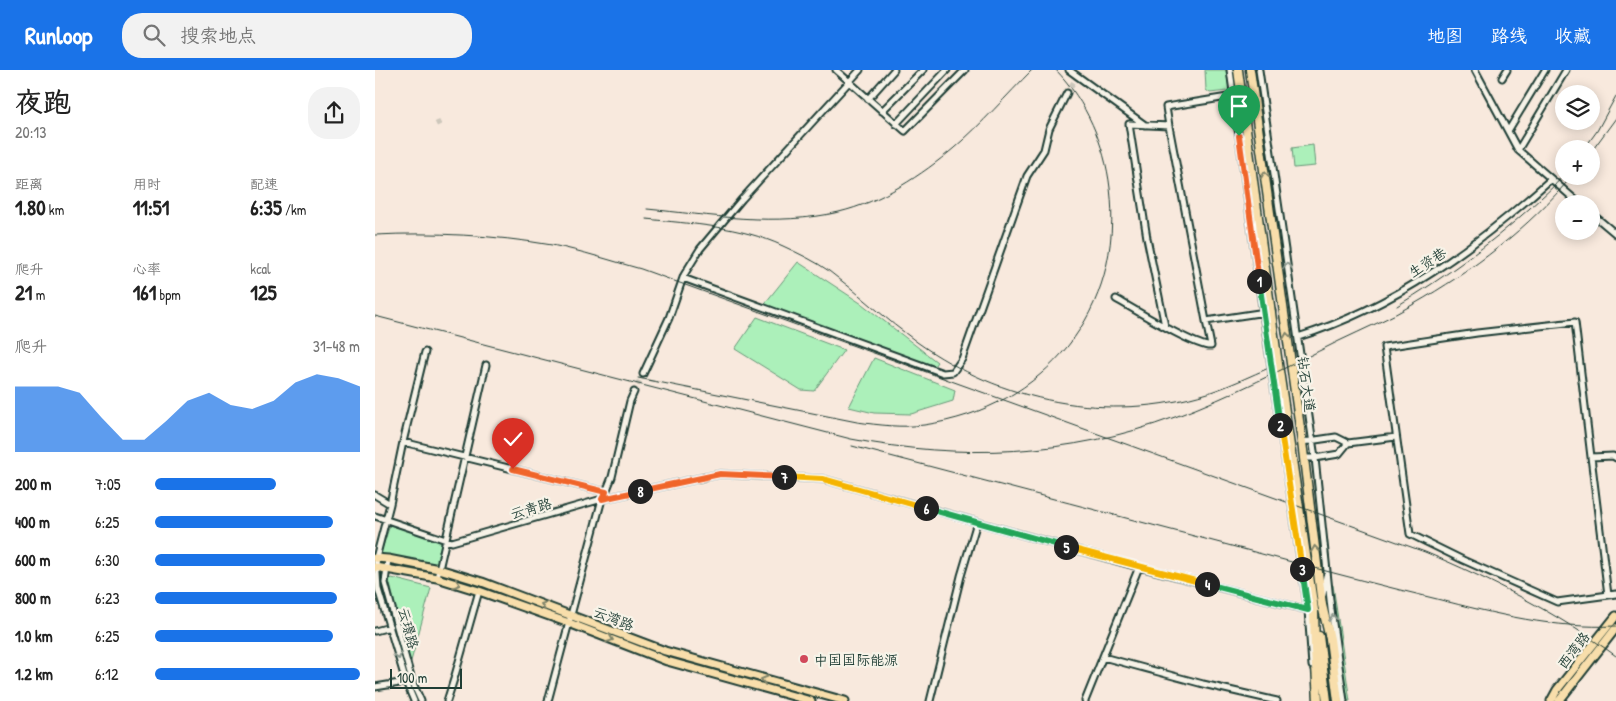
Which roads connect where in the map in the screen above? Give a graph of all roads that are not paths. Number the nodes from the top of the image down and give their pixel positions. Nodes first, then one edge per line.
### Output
1 (836, 70) edge
2 (860, 70) edge
3 (894, 70) edge
4 (923, 70) edge
5 (947, 70) edge
6 (965, 70) edge
7 (1069, 70) edge
8 (1080, 70) edge
9 (1230, 70) edge
10 (1238, 70) edge
11 (1250, 70) edge
12 (1259, 70) edge
13 (1475, 70) edge
14 (1507, 70) edge
15 (1545, 70) edge
16 (1566, 70) edge
17 (1076, 77) junction
18 (1502, 78) dead end
19 (1236, 80) junction
20 (849, 81) junction
21 (1067, 93) tunnel mouth
22 (1234, 96) junction
23 (868, 98) junction
24 (882, 111) junction
25 (896, 124) junction
26 (1146, 125) junction
27 (1169, 126) junction
28 (1508, 131) junction
29 (1518, 150) junction
30 (1247, 163) junction
31 (1551, 179) junction
32 (1570, 195) edge
33 (1600, 221) edge
34 (1616, 234) edge
35 (683, 278) junction
36 (1116, 300) dead end
37 (1272, 312) junction
38 (1263, 313) junction
39 (1206, 321) junction
40 (1165, 326) junction
41 (1298, 337) junction
42 (425, 352) dead end
43 (486, 365) dead end
44 (643, 374) tunnel mouth
45 (634, 392) tunnel mouth
46 (1396, 437) junction
47 (1313, 440) junction
48 (403, 442) junction
49 (1302, 442) junction
50 (1348, 443) junction
51 (1591, 457) junction
52 (465, 458) junction
53 (1304, 458) junction
54 (1315, 458) junction
55 (1616, 458) edge
56 (606, 492) junction
57 (375, 495) edge
58 (602, 499) junction
59 (390, 504) junction
60 (375, 516) edge
61 (386, 519) junction
62 (977, 522) junction
63 (445, 540) junction
64 (376, 558) edge
65 (388, 559) junction
66 (375, 567) edge
67 (385, 568) junction
68 (439, 568) junction
69 (1139, 568) junction
70 (1327, 568) junction
71 (400, 571) junction
72 (376, 578) edge
73 (437, 578) junction
74 (385, 580) junction
75 (479, 591) junction
76 (1616, 594) edge
77 (1608, 595) junction
78 (1322, 605) junction
79 (1311, 610) junction
80 (1616, 616) edge
81 (570, 619) junction
82 (390, 627) junction
83 (1616, 628) edge
84 (375, 631) edge
85 (1319, 637) junction
86 (1103, 657) junction
87 (406, 682) junction
88 (375, 687) edge
89 (1327, 700) edge
90 (414, 701) edge
91 (421, 701) edge
92 (447, 701) edge
93 (548, 701) edge
94 (811, 701) edge
95 (845, 701) edge
96 (930, 701) edge
97 (1085, 701) edge
98 (1277, 701) edge
99 (1344, 701) edge
100 (1551, 701) edge
101 (1559, 701) edge

1 - 20 street
2 - 20 street
3 - 23 street
4 - 24 street
5 - 25 street
6 - 25 street
7 - 17 street
8 - 17 street
9 - 19 street
10 - 19 highway, 钻石大道
49 -> 11 highway, 钻石大道
41 -> 12 street
13 - 28 street
14 - 18 street
15 - 28 street
16 - 29 street
17 - 26 street
19 - 22 street
19 - 30 highway, 钻石大道
20 - 23 street
20 - 35 street
21 - 35 street
22 - 27 street
22 - 30 street
23 - 24 street
24 - 25 street
26 - 27 street
26 - 40 street
27 - 39 street
28 - 29 street
29 - 31 street
30 - 37 highway, 钻石大道
30 - 38 street
31 - 32 street
31 - 41 street, 生资巷
33 - 34 street
35 - 44 street
36 - 40 street
37 - 38 street
37 - 79 highway, 钻石大道
38 - 39 street
38 - 79 street
39 - 40 street
41 - 47 street
42 - 48 street, 云璟路
43 - 52 street
45 - 56 street
46 - 50 street
46 - 51 street
46 - 77 street
47 - 49 street
47 - 50 street
47 - 54 street
48 - 52 street
48 - 59 street, 云璟路
49 - 53 highway, 钻石大道
50 - 54 street
51 - 55 street
51 - 77 street
52 - 56 street
52 - 63 street
53 - 54 street
78 -> 53 highway, 钻石大道
54 - 70 street
56 - 58 street
57 - 59 street
58 - 62 street, 云青路
58 - 63 street, 云青路
58 - 81 street
59 - 61 street, 云璟路
60 - 61 street, 云青路
61 - 63 street, 云青路
61 - 64 street, 云璟路
62 - 69 street, 云青路
62 - 96 street
63 - 68 street
64 - 65 main road, 云湾路
64 - 66 street, 云璟路
65 - 67 street, 云璟路
65 - 68 main road, 云湾路
66 - 67 main road, 云湾路
66 - 72 street, 云璟路
67 - 71 main road, 云湾路
67 - 74 street, 云璟路
68 - 73 street
81 -> 68 main road, 云湾路
69 - 79 street, 云青路
69 - 86 street
70 - 78 street
99 -> 70 street
71 - 73 main road, 云湾路
71 - 74 street
72 - 82 street, 云璟路
73 -> 75 main road, 云湾路
74 - 91 street, 云璟路
75 - 81 main road, 云湾路
75 - 92 street
76 - 77 street
78 - 89 highway, 钻石大道
79 - 85 highway
79 - 89 highway, 钻石大道
80 - 100 main road, 西湾路
81 - 93 street
81 -> 94 main road, 云湾路
95 -> 81 main road, 云湾路
82 - 84 street
82 -> 87 street, 云璟路
83 - 101 main road, 西湾路
85 - 89 highway
85 - 89 highway
86 - 97 street
86 - 98 street
87 - 88 street
87 - 90 street, 云璟路

